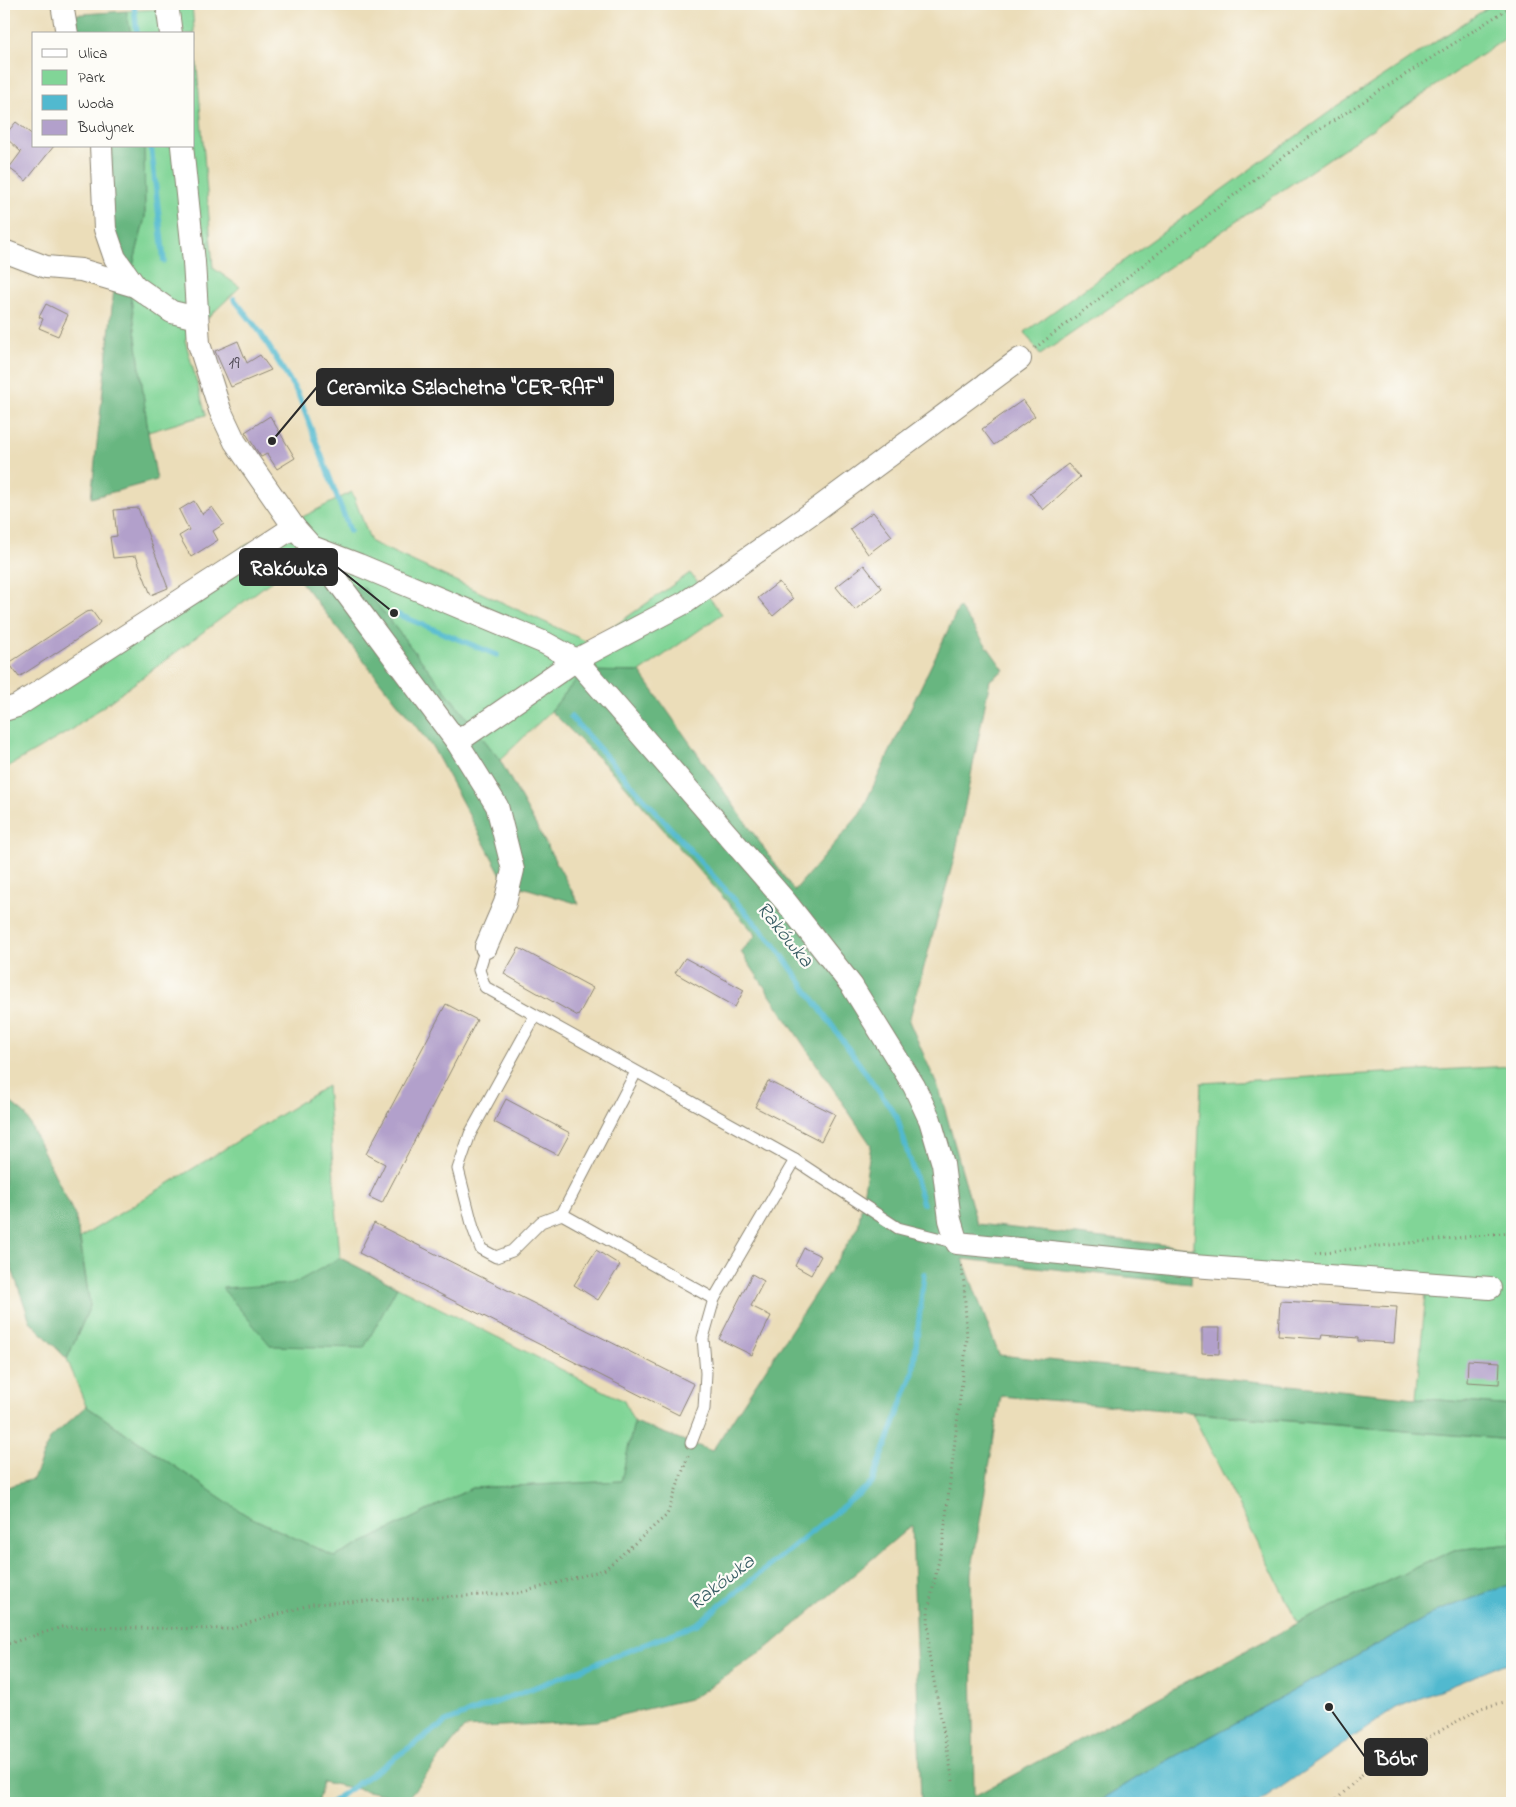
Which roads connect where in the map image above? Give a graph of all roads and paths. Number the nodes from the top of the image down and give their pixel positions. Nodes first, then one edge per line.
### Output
1 (62, 4) edge
2 (167, 4) edge
3 (1512, 6) edge
4 (67, 32) edge
5 (170, 32) edge
6 (101, 148) edge
7 (182, 148) edge
8 (105, 229) junction
9 (4, 252) edge
10 (81, 270) junction
11 (134, 286) junction
12 (196, 318) junction
13 (1020, 359) joint
14 (294, 528) junction
15 (312, 547) junction
16 (576, 660) junction
17 (4, 710) edge
18 (457, 742) junction
19 (486, 948) joint
20 (535, 1016) junction
21 (636, 1072) junction
22 (795, 1160) junction
23 (562, 1214) junction
24 (1512, 1232) edge
25 (957, 1243) junction
26 (1309, 1254) dead end
27 (1490, 1288) dead end
28 (714, 1299) junction
29 (692, 1443) joint
30 (4, 1645) edge
31 (1512, 1700) edge
32 (953, 1781) dead end
33 (1333, 1803) edge

1 - 4 street
2 - 5 street
3 - 13 path
6 - 8 street
7 - 12 street
8 - 10 street
8 - 11 street
9 - 10 street
10 - 11 street
11 - 12 street
12 - 14 street
13 - 16 street
14 - 15 street
14 - 17 street
15 - 16 street
15 - 18 street
16 - 18 street
16 - 25 street
18 - 19 street
19 - 20 lane
20 - 21 lane
20 - 23 lane
21 - 22 lane
21 - 23 lane
22 - 25 lane
22 - 28 lane
23 - 28 lane
24 - 26 path
25 - 27 street
25 - 32 path
28 - 29 lane
29 - 30 path
31 - 33 path

